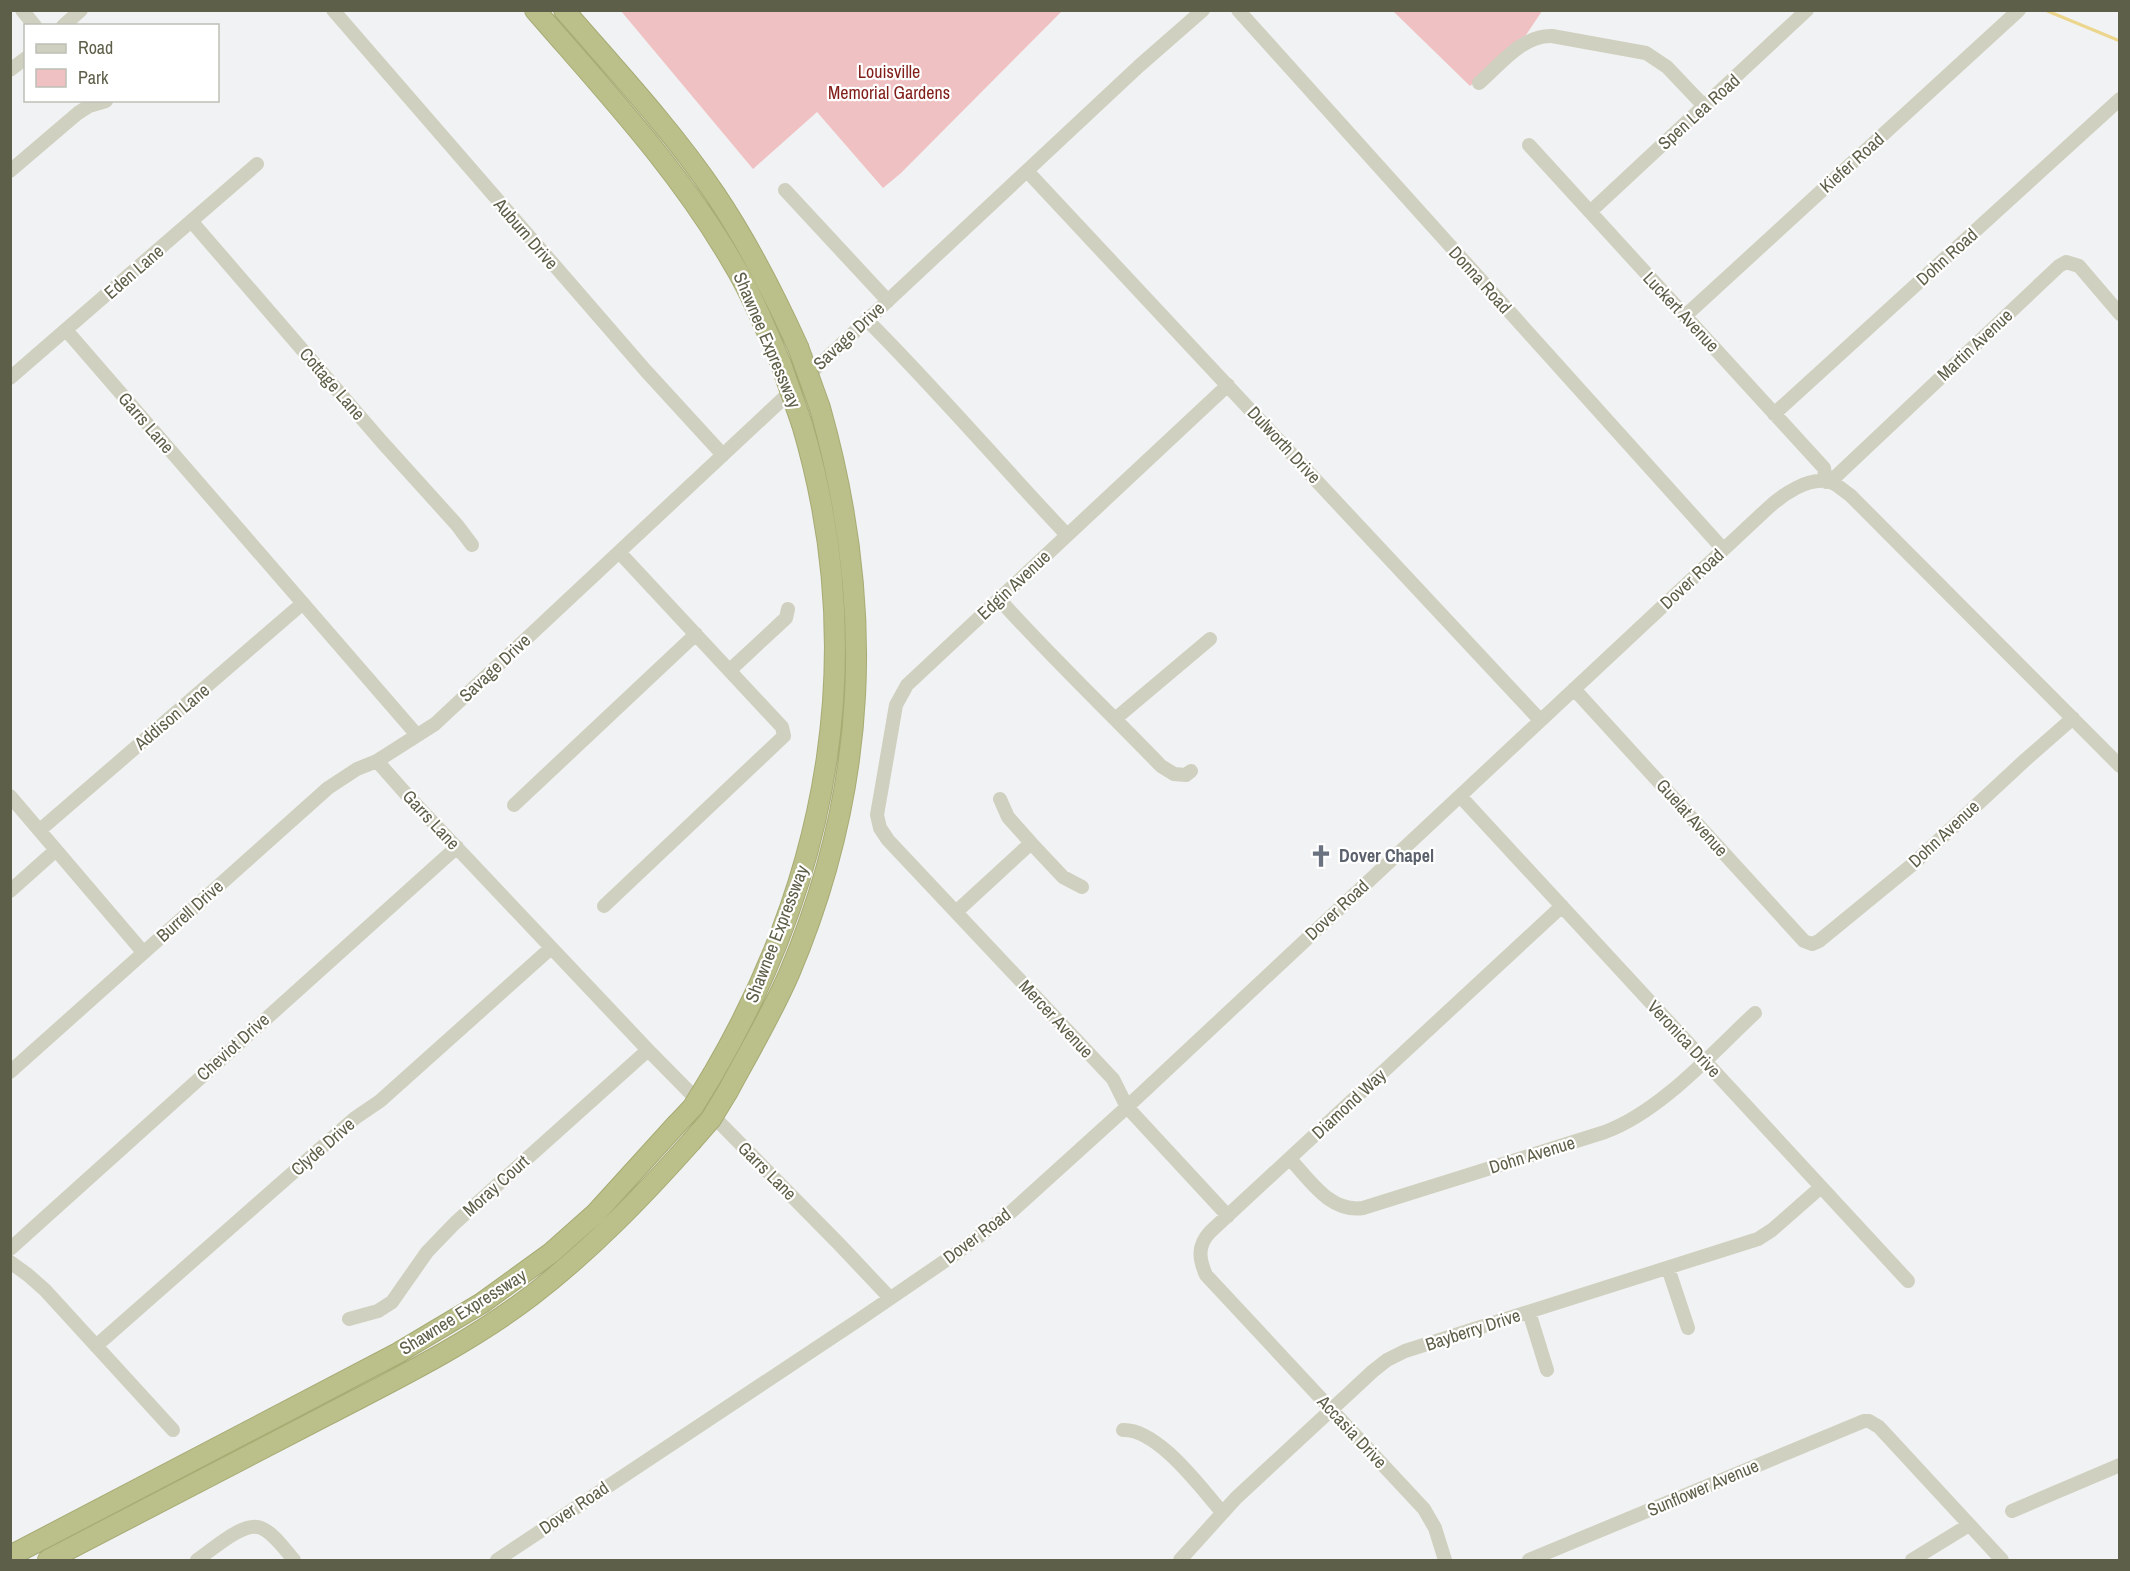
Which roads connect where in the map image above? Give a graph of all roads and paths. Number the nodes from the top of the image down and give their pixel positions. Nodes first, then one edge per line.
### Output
1 (22, 10) edge
2 (81, 10) edge
3 (333, 10) edge
4 (535, 10) edge
5 (564, 10) edge
6 (1203, 10) edge
7 (1238, 10) edge
8 (1807, 10) edge
9 (2019, 10) edge
10 (33, 24) edge
11 (65, 24) edge
12 (24, 60) edge
13 (10, 70) edge
14 (1479, 83) dead end
15 (2120, 99) edge
16 (100, 102) edge
17 (1704, 106) junction
18 (1529, 145) dead end
19 (257, 164) dead end
20 (10, 171) edge
21 (1027, 171) junction
22 (785, 190) dead end
23 (1590, 212) junction
24 (192, 222) junction
25 (888, 301) junction
26 (2120, 314) edge
27 (1685, 316) junction
28 (867, 320) junction
29 (66, 330) junction
30 (10, 378) edge
31 (1228, 385) junction
32 (1774, 414) junction
33 (723, 455) junction
34 (1828, 482) junction
35 (1067, 535) junction
36 (472, 545) dead end
37 (1723, 549) junction
38 (619, 552) junction
39 (999, 599) junction
40 (303, 603) junction
41 (788, 609) dead end
42 (696, 634) junction
43 (1210, 639) dead end
44 (730, 670) junction
45 (1574, 689) junction
46 (2073, 718) junction
47 (1115, 719) junction
48 (1540, 720) junction
49 (417, 735) junction
50 (377, 761) junction
51 (2120, 766) edge
52 (1191, 771) dead end
53 (10, 796) edge
54 (1460, 796) junction
55 (1000, 799) dead end
56 (514, 805) dead end
57 (879, 825) joint
58 (40, 830) junction
59 (1031, 843) junction
60 (457, 847) junction
61 (56, 850) junction
62 (1082, 887) dead end
63 (10, 891) edge
64 (604, 906) dead end
65 (1562, 906) junction
66 (956, 912) junction
67 (1812, 944) joint
68 (551, 948) junction
69 (143, 952) junction
70 (1755, 1013) dead end
71 (648, 1050) junction
72 (1704, 1060) junction
73 (10, 1072) edge
74 (1127, 1107) junction
75 (1290, 1159) junction
76 (1821, 1187) junction
77 (1228, 1216) junction
78 (10, 1249) edge
79 (10, 1262) edge
80 (1668, 1268) junction
81 (1908, 1281) dead end
82 (890, 1298) junction
83 (1529, 1312) junction
84 (1242, 1314) joint
85 (349, 1319) dead end
86 (1688, 1328) dead end
87 (96, 1346) junction
88 (1547, 1371) dead end
89 (1331, 1409) junction
90 (173, 1430) dead end
91 (1123, 1430) dead end
92 (2120, 1465) edge
93 (2012, 1511) dead end
94 (1222, 1512) junction
95 (1969, 1525) junction
96 (18, 1552) edge
97 (48, 1560) edge
98 (197, 1560) edge
99 (294, 1560) edge
100 (497, 1560) edge
101 (1180, 1560) edge
102 (1445, 1560) edge
103 (1529, 1560) edge
104 (1912, 1560) edge
105 (2002, 1560) edge

1 - 10 street
2 - 11 street
3 - 33 street, Auburn Drive
4 - 96 highway, Shawnee Expressway, bridge
5 - 97 highway, Shawnee Expressway, bridge
6 - 21 street, Savage Drive
7 - 37 street, Donna Road
8 - 17 street, Spen Lea Road
9 - 27 street, Kiefer Road
12 - 13 street
14 - 17 street
15 - 32 street, Dohn Road
16 - 20 street
17 - 23 street, Spen Lea Road
18 - 23 street, Luckert Avenue
19 - 24 street, Eden Lane
21 - 25 street, Savage Drive
21 - 31 street, Dulworth Drive
22 - 25 street
23 - 27 street, Luckert Avenue
24 - 29 street, Eden Lane
24 - 36 street, Cottage Lane
25 - 28 street, Savage Drive
26 - 34 street, Martin Avenue
27 - 32 street, Luckert Avenue
28 - 33 street, Savage Drive
28 - 35 street
29 - 30 street, Eden Lane
29 - 40 street, Garrs Lane
31 - 35 street, Edgin Avenue
31 - 48 street, Dulworth Drive
32 - 34 street, Luckert Avenue
33 - 38 street, Savage Drive
34 - 37 street, Dover Road
34 - 46 street
35 - 39 street, Edgin Avenue
37 - 45 street, Dover Road
38 - 42 street
38 - 49 street, Savage Drive
39 - 47 street
39 - 57 street, Edgin Avenue
40 - 49 street, Garrs Lane
40 - 58 street, Addison Lane
41 - 44 street
42 - 44 street
42 - 56 street
43 - 47 street
44 - 64 street
45 - 48 street, Dover Road
45 - 67 street, Guelat Avenue
46 - 51 street
46 - 67 street, Dohn Avenue
47 - 52 street
48 - 54 street, Dover Road
49 - 50 street
50 - 60 street, Garrs Lane
50 - 69 street, Burrell Drive
53 - 58 street
54 - 65 street, Veronica Drive
54 - 74 street, Dover Road
55 - 59 street
57 - 66 street, Mercer Avenue
58 - 61 street
59 - 62 street
59 - 66 street
60 - 68 street, Garrs Lane
60 - 78 street, Cheviot Drive
61 - 63 street
61 - 69 street
65 - 72 street, Veronica Drive
65 - 75 street, Diamond Way
66 - 74 street, Mercer Avenue
68 - 71 street, Garrs Lane
68 - 87 street, Clyde Drive
69 - 73 street, Burrell Drive
70 - 72 street, Dohn Avenue
71 - 82 street, Garrs Lane
71 - 85 street, Moray Court
72 - 75 street, Dohn Avenue
72 - 76 street, Veronica Drive
74 - 77 street, Mercer Avenue
74 - 82 street, Dover Road
75 - 77 street, Diamond Way
76 - 80 street, Bayberry Drive
76 - 81 street, Veronica Drive
77 - 84 street, Diamond Way
79 - 87 street
80 - 83 street, Bayberry Drive
80 - 86 street
82 - 100 street, Dover Road
83 - 88 street
83 - 89 street, Bayberry Drive
84 - 89 street, Accasia Drive
87 - 90 street
89 - 94 street, Bayberry Drive
89 - 102 street, Accasia Drive
91 - 94 street
92 - 93 street
94 - 101 street, Bayberry Drive
95 - 103 street, Sunflower Avenue
95 - 104 street
95 - 105 street
98 - 99 street

